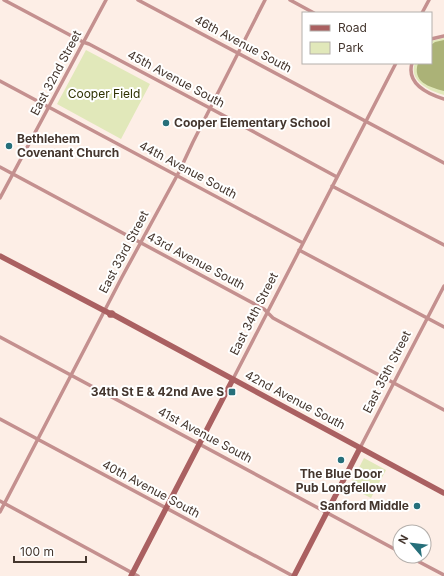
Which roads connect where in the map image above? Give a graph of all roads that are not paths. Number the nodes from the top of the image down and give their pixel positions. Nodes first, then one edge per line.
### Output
1 (4, 0) edge
2 (106, 0) edge
3 (138, 0) edge
4 (265, 0) edge
5 (290, 0) edge
6 (429, 0) edge
7 (312, 12) edge
8 (423, 12) edge
9 (444, 36) edge
10 (432, 39) edge
11 (84, 42) junction
12 (238, 53) junction
13 (395, 64) edge
14 (410, 64) edge
15 (0, 81) edge
16 (444, 99) edge
17 (49, 107) junction
18 (211, 109) junction
19 (366, 121) junction
20 (444, 163) edge
21 (0, 167) edge
22 (13, 174) junction
23 (177, 176) junction
24 (337, 177) junction
25 (332, 186) junction
26 (0, 198) edge
27 (141, 243) junction
28 (303, 243) junction
29 (444, 245) edge
30 (299, 250) junction
31 (0, 256) edge
32 (444, 286) edge
33 (268, 312) junction
34 (109, 313) junction
35 (427, 318) junction
36 (444, 327) edge
37 (0, 337) edge
38 (71, 375) junction
39 (233, 379) junction
40 (394, 383) junction
41 (444, 410) edge
42 (0, 419) edge
43 (37, 439) junction
44 (200, 444) junction
45 (360, 448) junction
46 (444, 493) edge
47 (0, 501) edge
48 (4, 504) junction
49 (166, 508) junction
50 (0, 512) edge
51 (327, 512) junction
52 (392, 548) edge
53 (423, 564) edge
54 (134, 575) edge
55 (444, 575) edge
56 (294, 576) edge

1 - 11 street, 45th Avenue South
2 - 11 street, East 32nd Street
3 - 12 street, 46th Avenue South
4 - 12 street, East 33rd Street
5 - 7 street
6 - 8 street
9 - 10 street
11 - 17 street, East 32nd Street
11 - 18 street, 45th Avenue South
12 - 18 street, East 33rd Street
12 - 19 street, 46th Avenue South
13 - 19 street, East 34th Street
14 - 16 street
15 - 17 street, 44th Avenue South
17 - 22 street, East 32nd Street
17 - 23 street, 44th Avenue South
18 - 23 street, East 33rd Street
18 - 24 street, 45th Avenue South
19 - 20 street, 46th Avenue South
19 - 24 street, East 34th Street
21 - 22 street, 43rd Avenue South
22 - 26 street, East 32nd Street
22 - 27 street, 43rd Avenue South
23 - 27 street, East 33rd Street
23 - 28 street, 44th Avenue South
24 - 25 street, East 34th Street
25 - 28 street, East 34th Street
25 - 29 street
27 - 33 street, 43rd Avenue South
27 - 34 street, East 33rd Street
28 - 30 street, East 34th Street
30 - 33 street, East 34th Street
30 - 35 street
31 - 34 street, 42nd Avenue South
32 - 35 street, East 35th Street
33 - 39 street, East 34th Street
33 - 40 street, 43rd Avenue South
34 - 38 street, East 33rd Street
34 - 39 street, 42nd Avenue South
35 - 36 street
35 - 40 street, East 35th Street
37 - 38 street, 41st Avenue South
38 - 43 street, East 33rd Street
38 - 44 street, 41st Avenue South
39 - 44 street, East 34th Street
39 - 45 street, 42nd Avenue South
40 - 41 street, 43rd Avenue South
40 - 45 street, East 35th Street
42 - 43 street, 40th Avenue South
43 - 48 street, East 33rd Street
43 - 49 street, 40th Avenue South
44 - 49 street, East 34th Street
44 - 51 street, 41st Avenue South
45 - 46 street, 42nd Avenue South
45 - 51 street, East 35th Street
47 - 48 street
48 - 50 street, East 33rd Street
48 - 54 street
49 - 54 street, East 34th Street
49 - 56 street, 40th Avenue South
51 - 52 street, 41st Avenue South
51 - 56 street, East 35th Street
53 - 55 street

